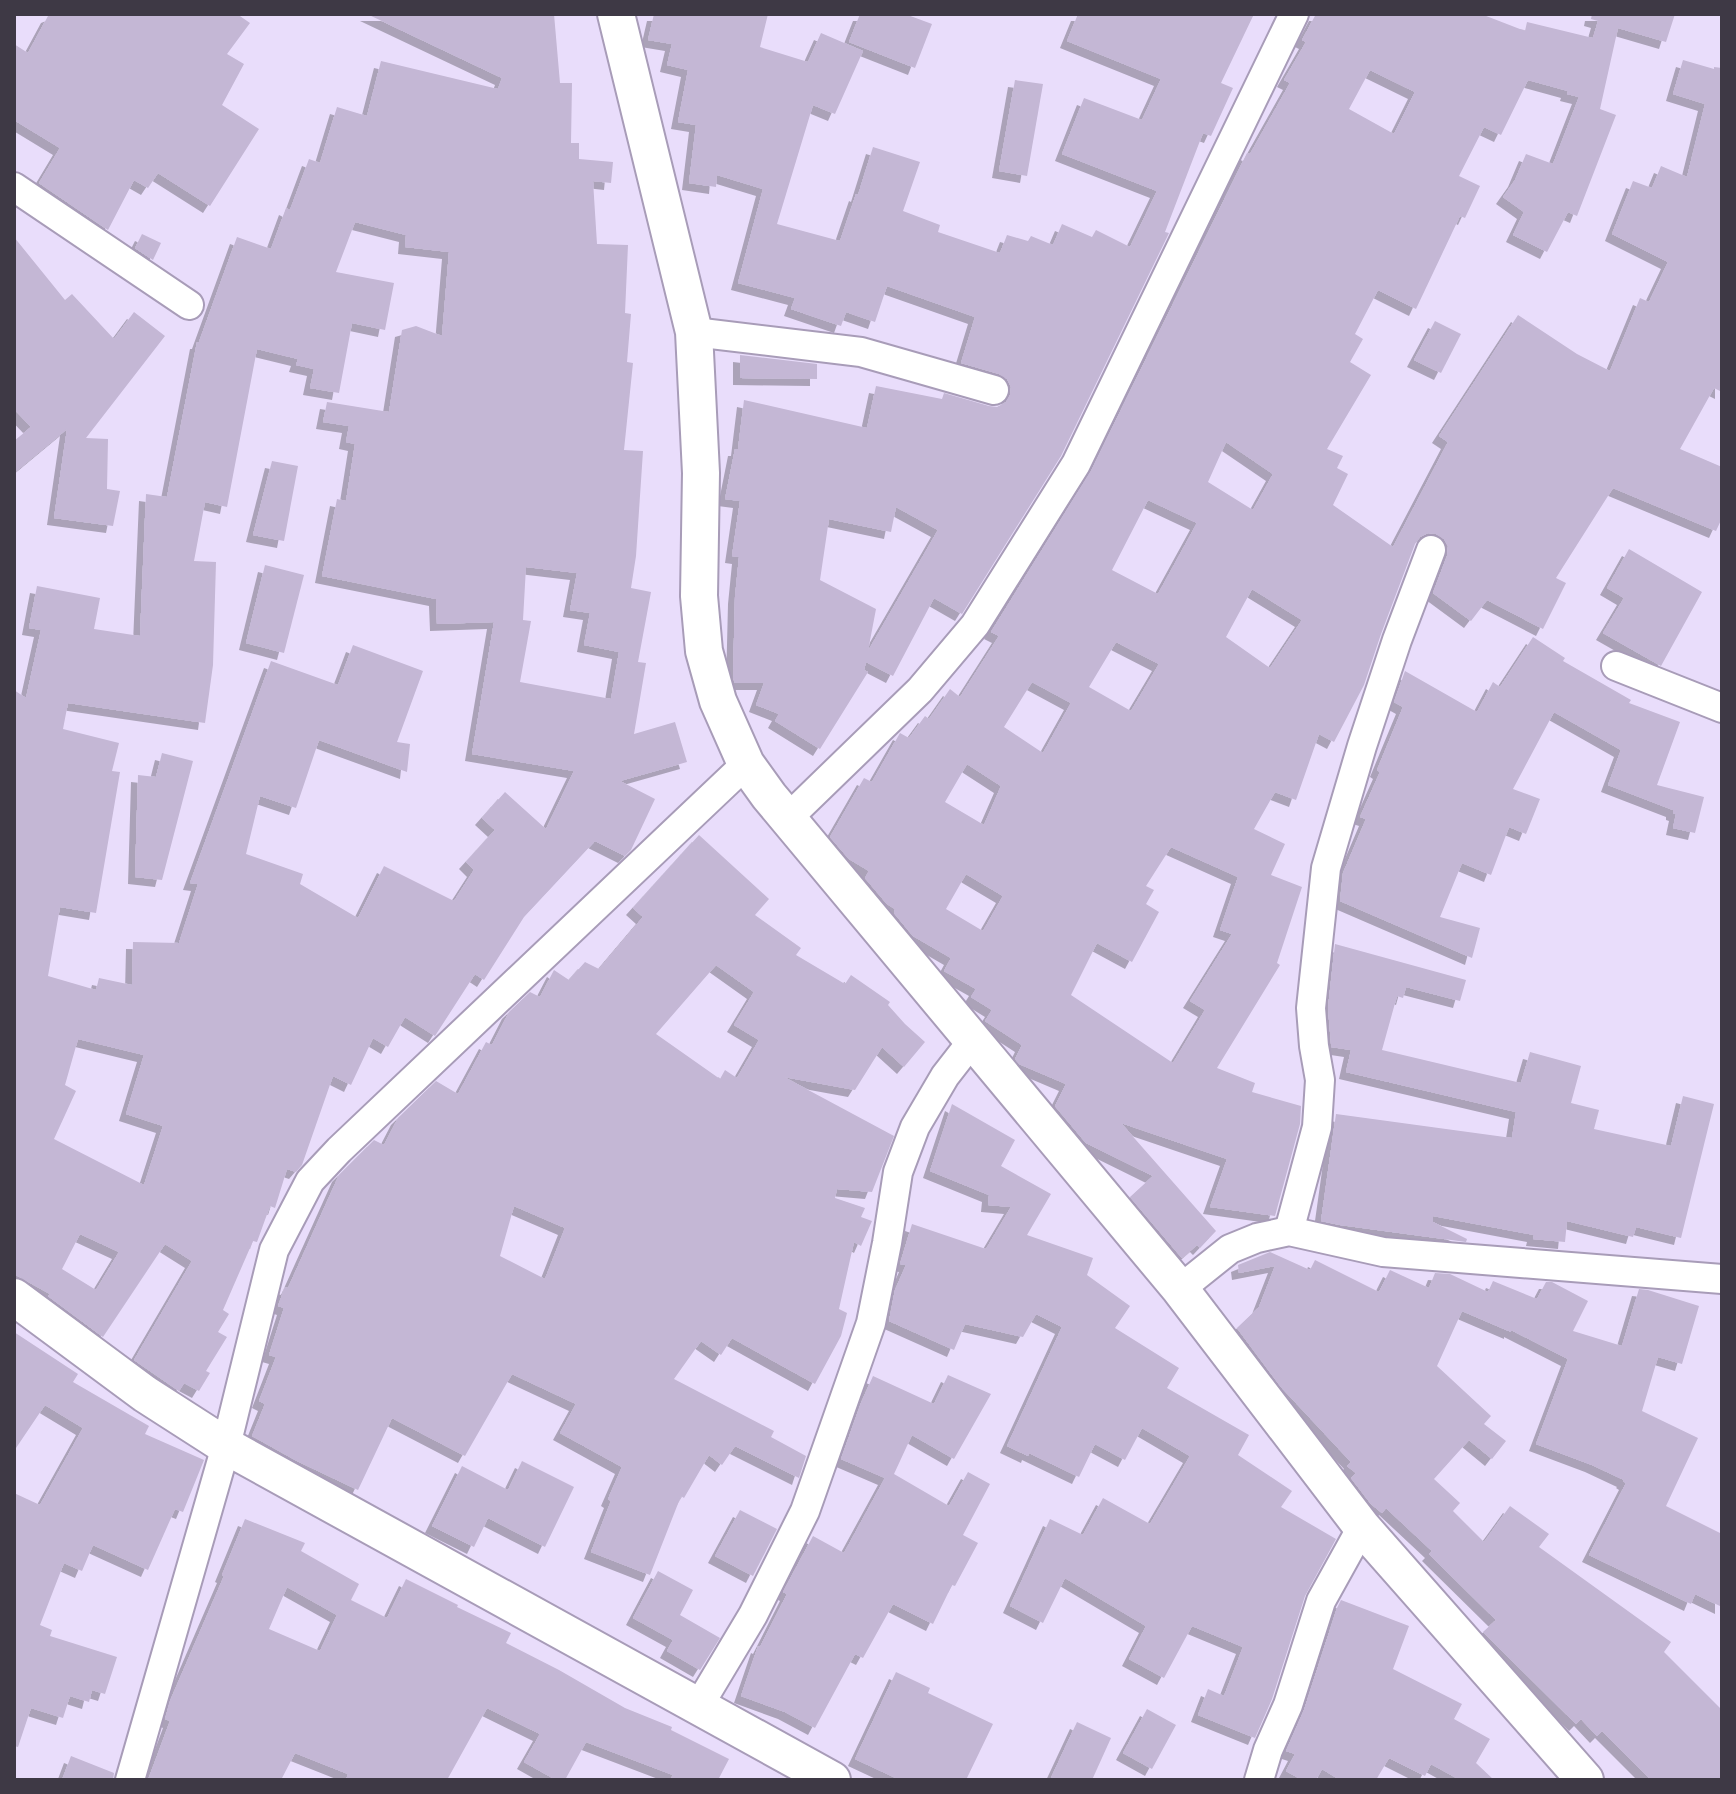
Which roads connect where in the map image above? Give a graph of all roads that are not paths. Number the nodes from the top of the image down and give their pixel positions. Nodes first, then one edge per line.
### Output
1 (616, 14) edge
2 (1294, 14) edge
3 (14, 187) edge
4 (189, 305) dead end
5 (694, 332) junction
6 (994, 390) dead end
7 (1431, 550) dead end
8 (1616, 666) dead end
9 (1722, 708) edge
10 (746, 764) junction
11 (788, 818) junction
12 (973, 1040) junction
13 (1289, 1231) junction
14 (1722, 1279) edge
15 (1180, 1289) junction
16 (14, 1297) edge
17 (226, 1446) junction
18 (1362, 1527) junction
19 (698, 1707) junction
20 (130, 1780) edge
21 (832, 1780) edge
22 (1259, 1780) edge
23 (1585, 1780) edge

1 - 5 street
2 - 11 street
3 - 4 street
5 - 6 street
5 - 10 street
7 - 13 street
8 - 9 street
10 - 11 street
10 - 17 street
11 - 12 street
12 - 15 street
12 - 19 street
13 - 14 street
13 - 15 street
15 - 18 street
16 - 17 street
17 - 19 street
17 - 20 street
18 - 22 street
18 - 23 street
19 - 21 street

